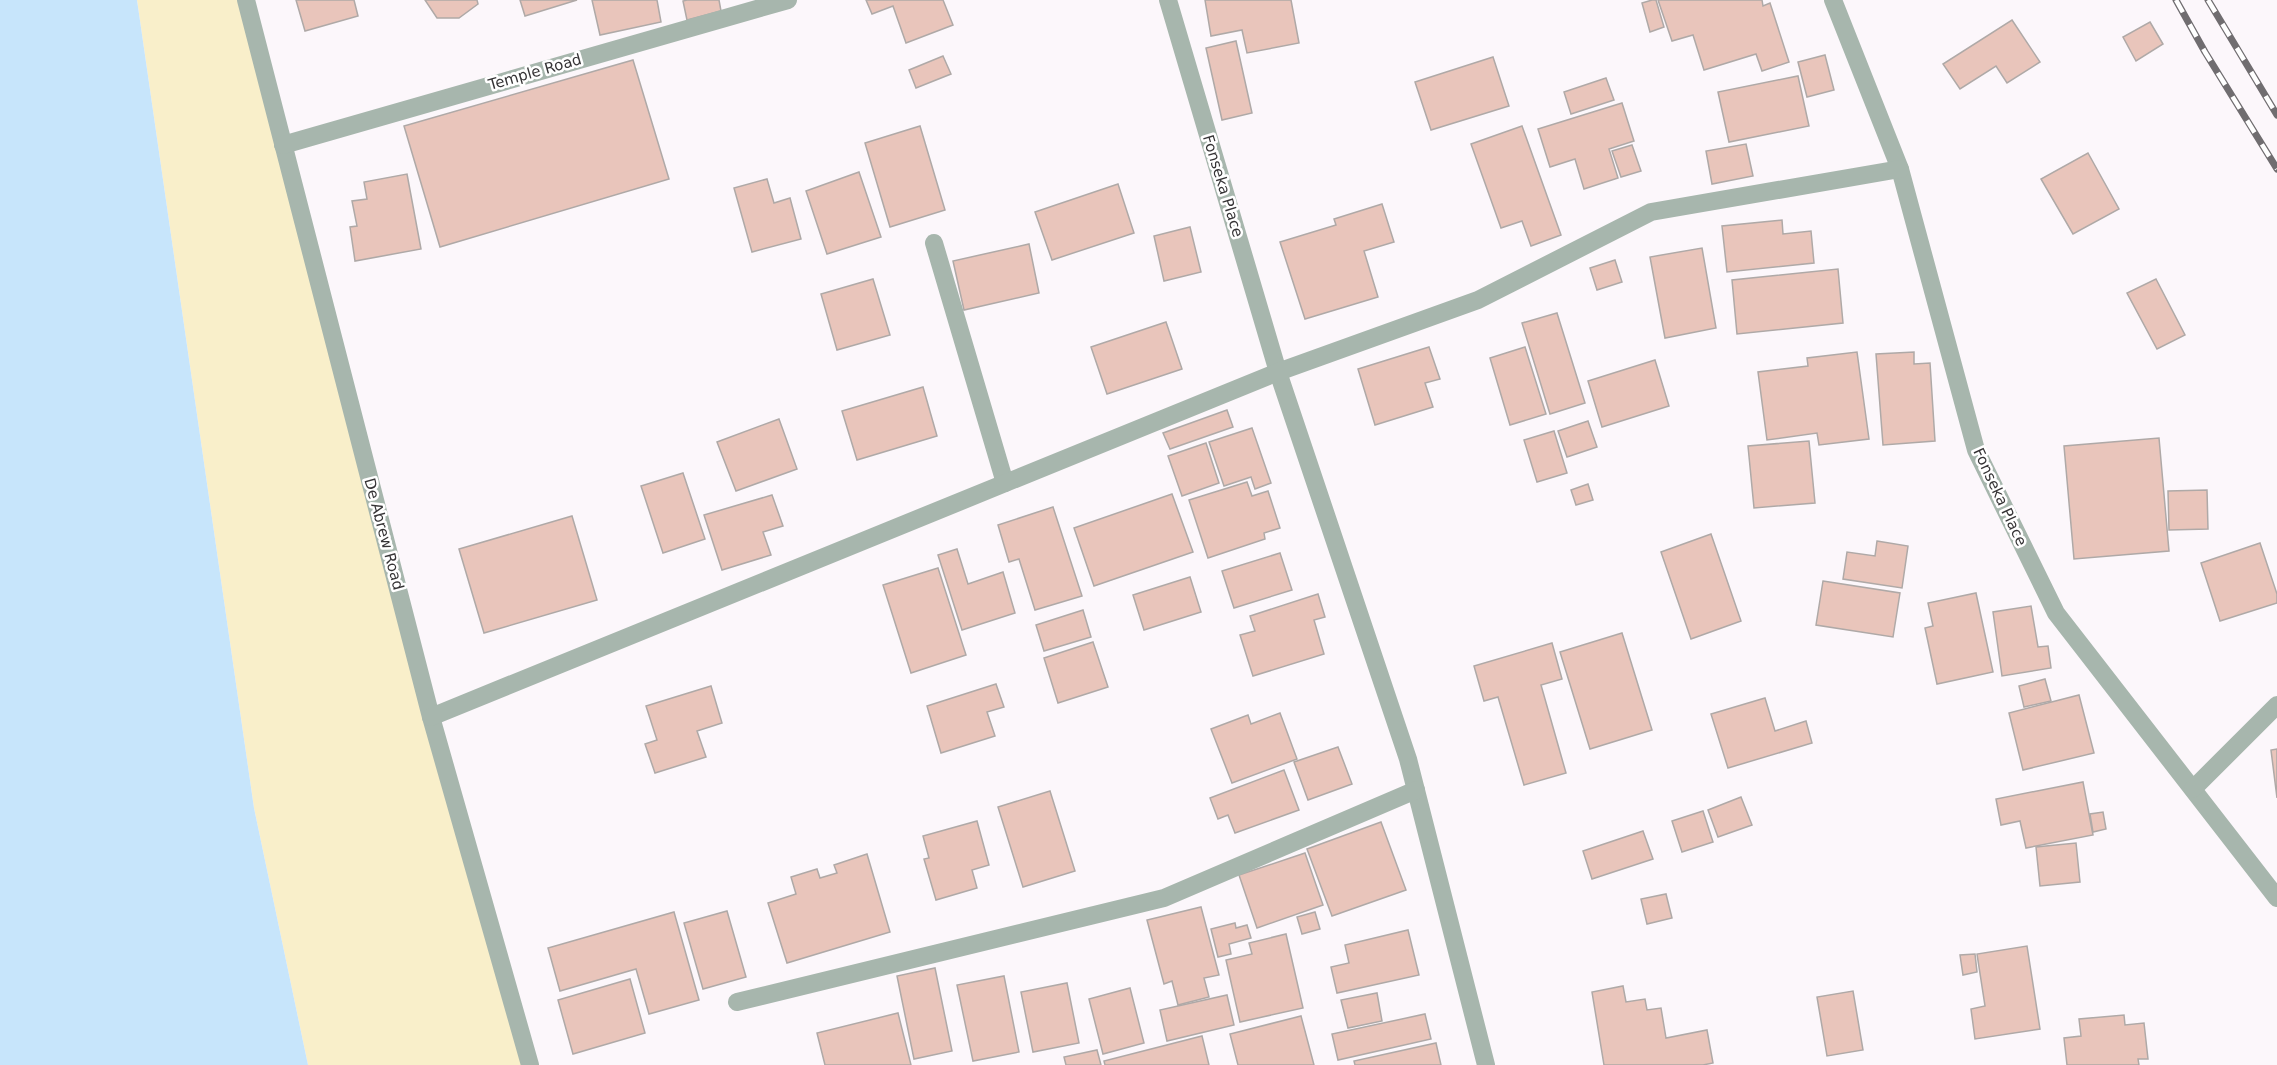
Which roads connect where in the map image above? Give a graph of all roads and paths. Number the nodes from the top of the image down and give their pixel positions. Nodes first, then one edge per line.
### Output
1 (246, 0) edge
2 (788, 0) edge
3 (1168, 0) edge
4 (1833, 0) edge
5 (283, 145) junction
6 (1900, 169) junction
7 (934, 243) dead end
8 (1278, 372) junction
9 (1005, 483) junction
10 (2277, 705) edge
11 (431, 717) junction
12 (2193, 789) junction
13 (1416, 790) junction
14 (2277, 898) edge
15 (737, 1002) dead end
16 (530, 1065) edge
17 (1486, 1065) edge

1 - 5 street, De Abrew Road
2 - 5 street, Temple Road
3 - 8 street, Fonseka Place
4 - 6 street, Fonseka Place
5 - 11 street, De Abrew Road
6 - 8 street
6 - 12 street, Fonseka Place
7 - 9 street
8 - 9 street
8 - 13 street, Fonseka Place
9 - 11 street
10 - 12 street
11 - 16 street, De Abrew Road
12 - 14 street, Fonseka Place
13 - 15 street
13 - 17 street, Fonseka Place

